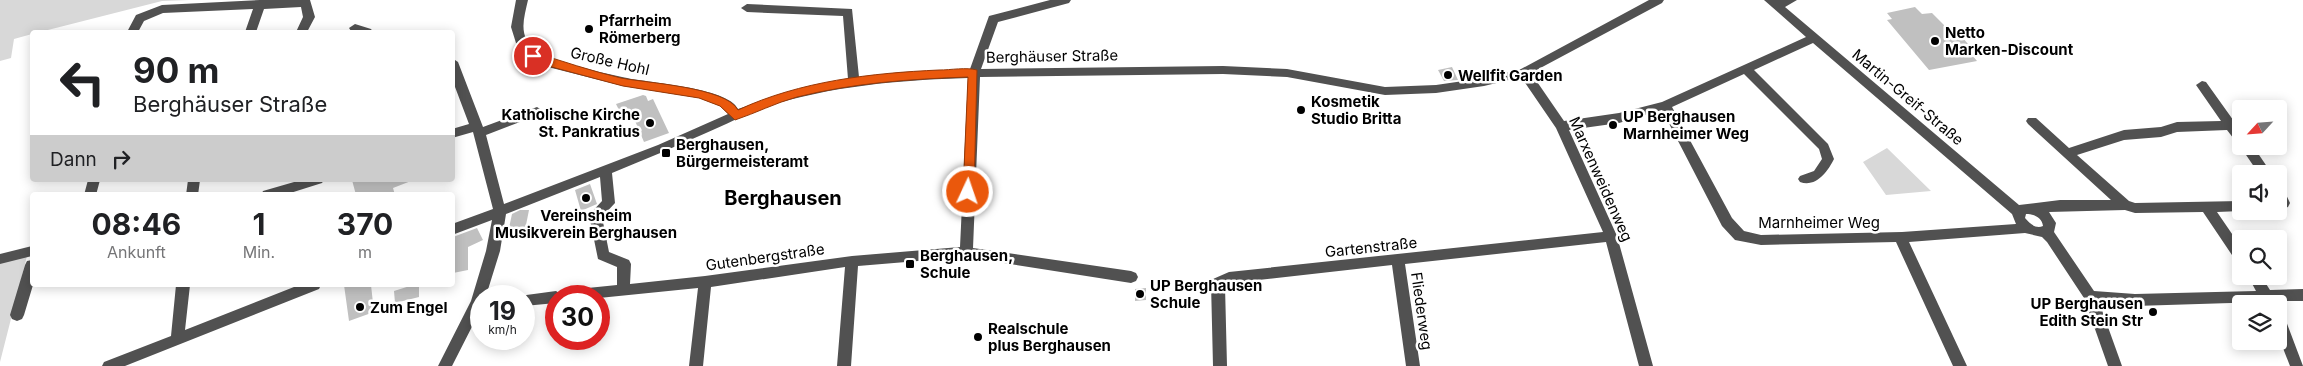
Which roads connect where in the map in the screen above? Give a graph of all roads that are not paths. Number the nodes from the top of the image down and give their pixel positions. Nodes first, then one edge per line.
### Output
1 (522, 0) edge
2 (1065, 0) edge
3 (1658, 0) edge
4 (1791, 0) edge
5 (1773, 3) edge
6 (260, 4) junction
7 (747, 8) dead end
8 (134, 30) edge
9 (252, 30) edge
10 (303, 30) edge
11 (1813, 38) junction
12 (1745, 68) junction
13 (1524, 72) junction
14 (974, 73) junction
15 (455, 76) edge
16 (854, 82) junction
17 (2202, 85) dead end
18 (1664, 105) junction
19 (537, 110) dead end
20 (735, 116) junction
21 (2032, 121) dead end
22 (2231, 125) joint
23 (1562, 126) junction
24 (477, 130) junction
25 (455, 134) edge
26 (2067, 154) junction
27 (605, 170) junction
28 (1804, 180) dead end
29 (311, 182) edge
30 (278, 192) edge
31 (2125, 205) junction
32 (2232, 206) edge
33 (2207, 207) junction
34 (2037, 210) junction
35 (500, 211) junction
36 (2019, 212) junction
37 (2025, 227) junction
38 (455, 229) edge
39 (2045, 232) junction
40 (1610, 236) junction
41 (1900, 237) junction
42 (2232, 244) edge
43 (30, 252) edge
44 (966, 252) junction
45 (0, 259) edge
46 (852, 261) junction
47 (1398, 261) junction
48 (30, 272) edge
49 (1131, 277) dead end
50 (705, 282) junction
51 (484, 285) edge
52 (183, 287) edge
53 (309, 287) edge
54 (623, 291) junction
55 (610, 292) edge
56 (2303, 295) edge
57 (2090, 296) junction
58 (2287, 297) edge
59 (2232, 300) edge
60 (17, 315) dead end
61 (470, 320) edge
62 (177, 340) junction
63 (2287, 341) edge
64 (126, 362) edge
65 (110, 366) edge
66 (445, 366) edge
67 (696, 366) edge
68 (844, 366) edge
69 (1220, 366) edge
70 (1413, 366) edge
71 (1646, 366) edge
72 (1960, 366) edge
73 (2115, 366) edge
74 (2297, 366) edge

1 - 20 street, Große Hohl
2 - 14 street
3 - 13 street, Berghäuser Straße
4 - 5 street, Martin-Greif-Straße
5 - 11 street, Martin-Greif-Straße
6 - 8 street
6 - 9 street
6 - 10 street
7 - 16 street
11 - 12 street
11 - 36 street, Martin-Greif-Straße
12 - 18 street
12 - 28 street
13 - 14 street, Berghäuser Straße
13 - 23 street, Marxenweidenweg
14 - 16 street, Berghäuser Straße
14 - 44 street
15 - 24 street
16 - 20 street, Berghäuser Straße
17 - 22 street
18 - 23 street
18 - 41 street, Marnheimer Weg
19 - 24 street
20 - 27 street, Berghäuser Straße
21 - 26 street
22 - 26 street
23 - 40 street, Marxenweidenweg
24 - 25 street
24 - 35 street
26 - 31 street
27 - 35 street, Berghäuser Straße
27 - 54 street
29 - 30 street
31 - 33 street
31 - 34 street
32 - 33 street
33 - 42 street
34 - 36 street
34 - 39 street
35 - 38 street, Berghäuser Straße
35 - 51 street
36 - 37 street, Martin-Greif-Straße
37 - 39 street
37 - 41 street, Marnheimer Weg
39 - 57 street
40 - 47 street, Gartenstraße
40 - 71 street, Marxenweidenweg
41 - 72 street, Marnheimer Weg
43 - 45 street
44 - 46 street, Gutenbergstraße
44 - 49 street, Gutenbergstraße
46 - 50 street, Gutenbergstraße
46 - 68 street
47 - 69 street, Gartenstraße
47 - 70 street, Fliederweg
48 - 60 street
50 - 54 street, Gutenbergstraße
50 - 67 street
52 - 62 street
53 - 62 street
54 - 55 street, Gutenbergstraße
56 - 58 street
57 - 59 street
57 - 73 street
61 - 66 street
62 - 64 street
63 - 74 street
64 - 65 street

